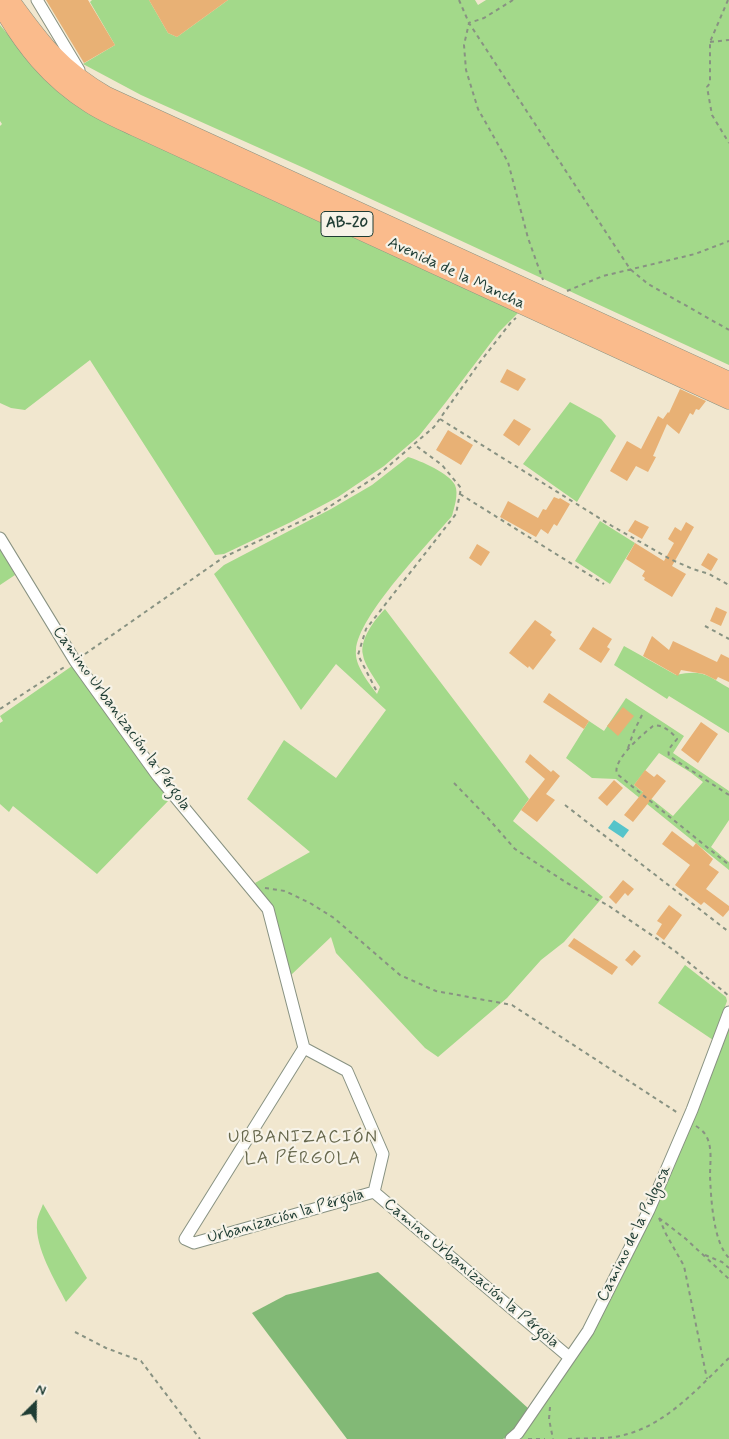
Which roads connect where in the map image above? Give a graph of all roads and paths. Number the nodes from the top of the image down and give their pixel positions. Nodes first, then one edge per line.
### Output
1 (10, 0) edge
2 (38, 0) edge
3 (459, 0) edge
4 (513, 0) edge
5 (728, 0) edge
6 (0, 4) edge
7 (469, 22) junction
8 (729, 40) edge
9 (710, 42) junction
10 (79, 70) dead end
11 (729, 143) edge
12 (729, 241) edge
13 (630, 269) junction
14 (551, 299) junction
15 (531, 308) junction
16 (729, 330) edge
17 (729, 381) edge
18 (729, 400) edge
19 (440, 419) junction
20 (414, 445) junction
21 (460, 494) junction
22 (0, 538) edge
23 (604, 584) dead end
24 (729, 585) edge
25 (705, 626) dead end
26 (729, 639) edge
27 (75, 661) junction
28 (376, 690) dead end
29 (0, 709) edge
30 (642, 714) dead end
31 (628, 750) junction
32 (454, 783) dead end
33 (729, 795) edge
34 (565, 805) dead end
35 (729, 865) edge
36 (248, 886) junction
37 (729, 932) edge
38 (729, 996) edge
39 (729, 1012) edge
40 (304, 1048) junction
41 (688, 1119) junction
42 (374, 1192) junction
43 (649, 1210) junction
44 (659, 1218) junction
45 (702, 1254) junction
46 (729, 1258) edge
47 (729, 1268) edge
48 (729, 1279) edge
49 (75, 1332) dead end
50 (569, 1357) junction
51 (729, 1358) edge
52 (707, 1379) junction
53 (549, 1389) junction
54 (200, 1439) edge
55 (511, 1439) edge
56 (527, 1439) edge
57 (545, 1439) edge
58 (553, 1439) edge
59 (568, 1439) edge

1 - 14 main road, Avenida de la Mancha / AB-20
2 - 10 street
3 - 7 path
4 - 7 path
5 - 9 path
6 - 15 main road, Avenida de la Mancha / AB-20
7 - 13 path
7 - 14 path
8 - 9 path
9 - 11 path
12 - 13 path
13 - 14 path
13 - 16 path
14 - 17 main road, Avenida de la Mancha / AB-20
15 - 18 main road, Avenida de la Mancha / AB-20
15 - 19 path
19 - 20 path
19 - 24 path
20 - 21 path
20 - 27 path
21 - 23 path
21 - 28 path
22 - 27 street, Camino Urbanización la Pérgola
25 - 26 path
27 - 29 path
27 - 36 street, Camino Urbanización la Pérgola
30 - 31 path
31 - 33 path
31 - 35 path
32 - 38 path
34 - 37 path
36 - 40 street, Camino Urbanización la Pérgola
36 - 41 path
39 - 41 street, Camino de la Pulgosa
40 - 42 street, Camino Urbanización la Pérgola
40 - 42 street, Urbanización la Pérgola
41 - 43 street, Camino de la Pulgosa
41 - 46 path
42 - 50 street, Camino Urbanización la Pérgola
43 - 44 path
43 - 50 street, Camino de la Pulgosa
44 - 45 path
44 - 52 path
45 - 47 path
45 - 48 path
49 - 54 path
50 - 53 street, Camino de la Pulgosa
51 - 52 path
52 - 59 path
53 - 55 street, Camino de la Pulgosa
53 - 58 path
56 - 57 path

